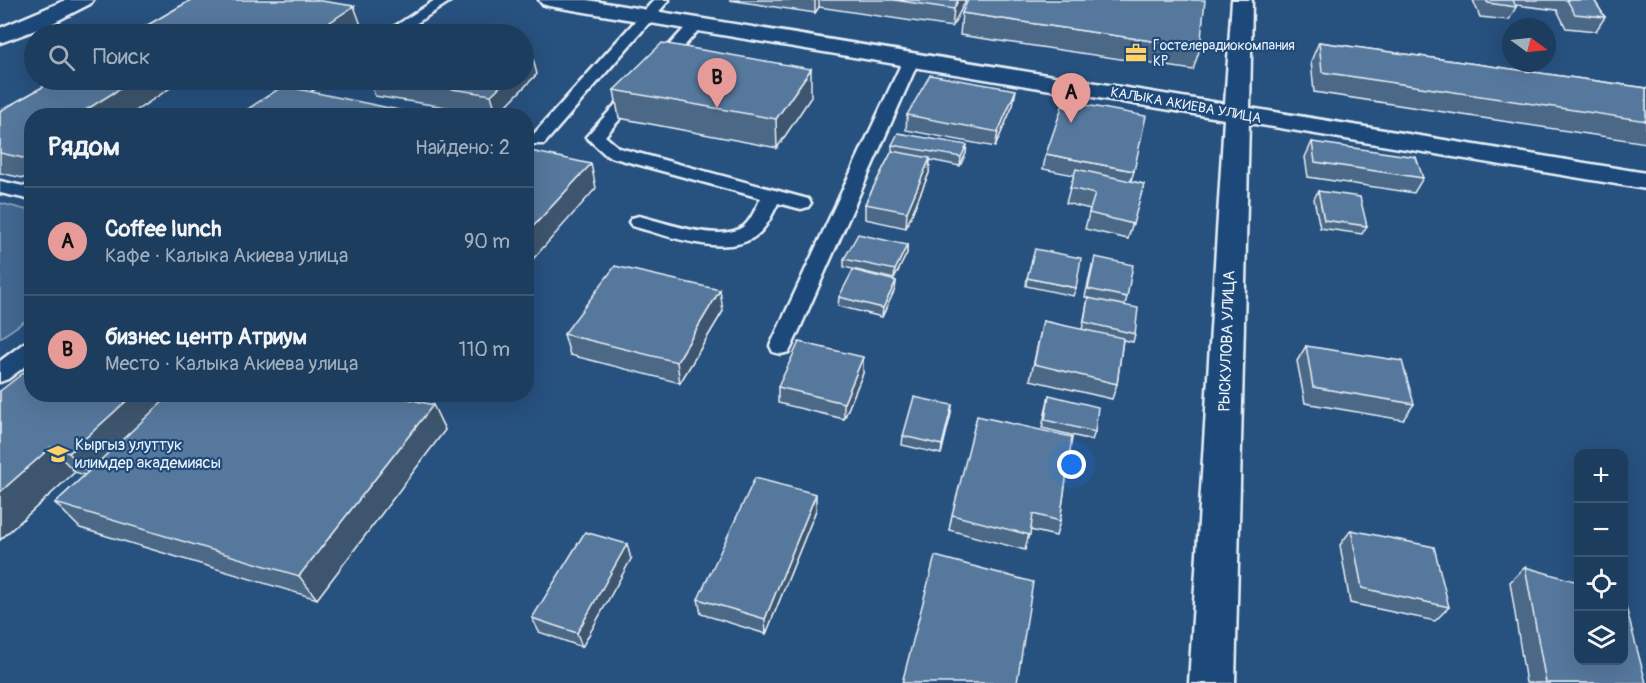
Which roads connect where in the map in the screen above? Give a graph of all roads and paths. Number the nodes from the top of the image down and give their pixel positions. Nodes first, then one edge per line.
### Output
1 (83, 0) edge
2 (445, 0) edge
3 (549, 0) edge
4 (662, 0) edge
5 (1242, 0) edge
6 (646, 16) junction
7 (41, 20) junction
8 (31, 24) edge
9 (35, 24) edge
10 (406, 24) edge
11 (696, 24) junction
12 (24, 27) edge
13 (24, 31) edge
14 (0, 36) edge
15 (0, 46) edge
16 (911, 60) junction
17 (302, 90) edge
18 (273, 108) edge
19 (1237, 114) junction
20 (538, 140) dead end
21 (1646, 181) edge
22 (0, 187) edge
23 (24, 192) edge
24 (772, 195) junction
25 (801, 203) dead end
26 (639, 222) dead end
27 (781, 346) dead end
28 (24, 356) edge
29 (0, 373) edge
30 (1212, 683) edge

1 - 7 street
2 - 10 lane
3 - 6 street, КАЛЫКА АКИЕВА УЛИЦА
4 - 6 lane
5 - 19 street, РЫСКУЛОВА УЛИЦА
6 - 11 street, КАЛЫКА АКИЕВА УЛИЦА
6 - 20 lane
7 - 8 street
7 - 9 street
11 - 16 street, КАЛЫКА АКИЕВА УЛИЦА
11 - 24 lane
12 - 14 street
13 - 15 street
16 - 19 street, КАЛЫКА АКИЕВА УЛИЦА
16 - 27 lane
17 - 18 lane
19 - 21 street, КАЛЫКА АКИЕВА УЛИЦА
19 - 30 street, РЫСКУЛОВА УЛИЦА
22 - 23 lane
24 - 25 lane
24 - 26 lane
28 - 29 lane

